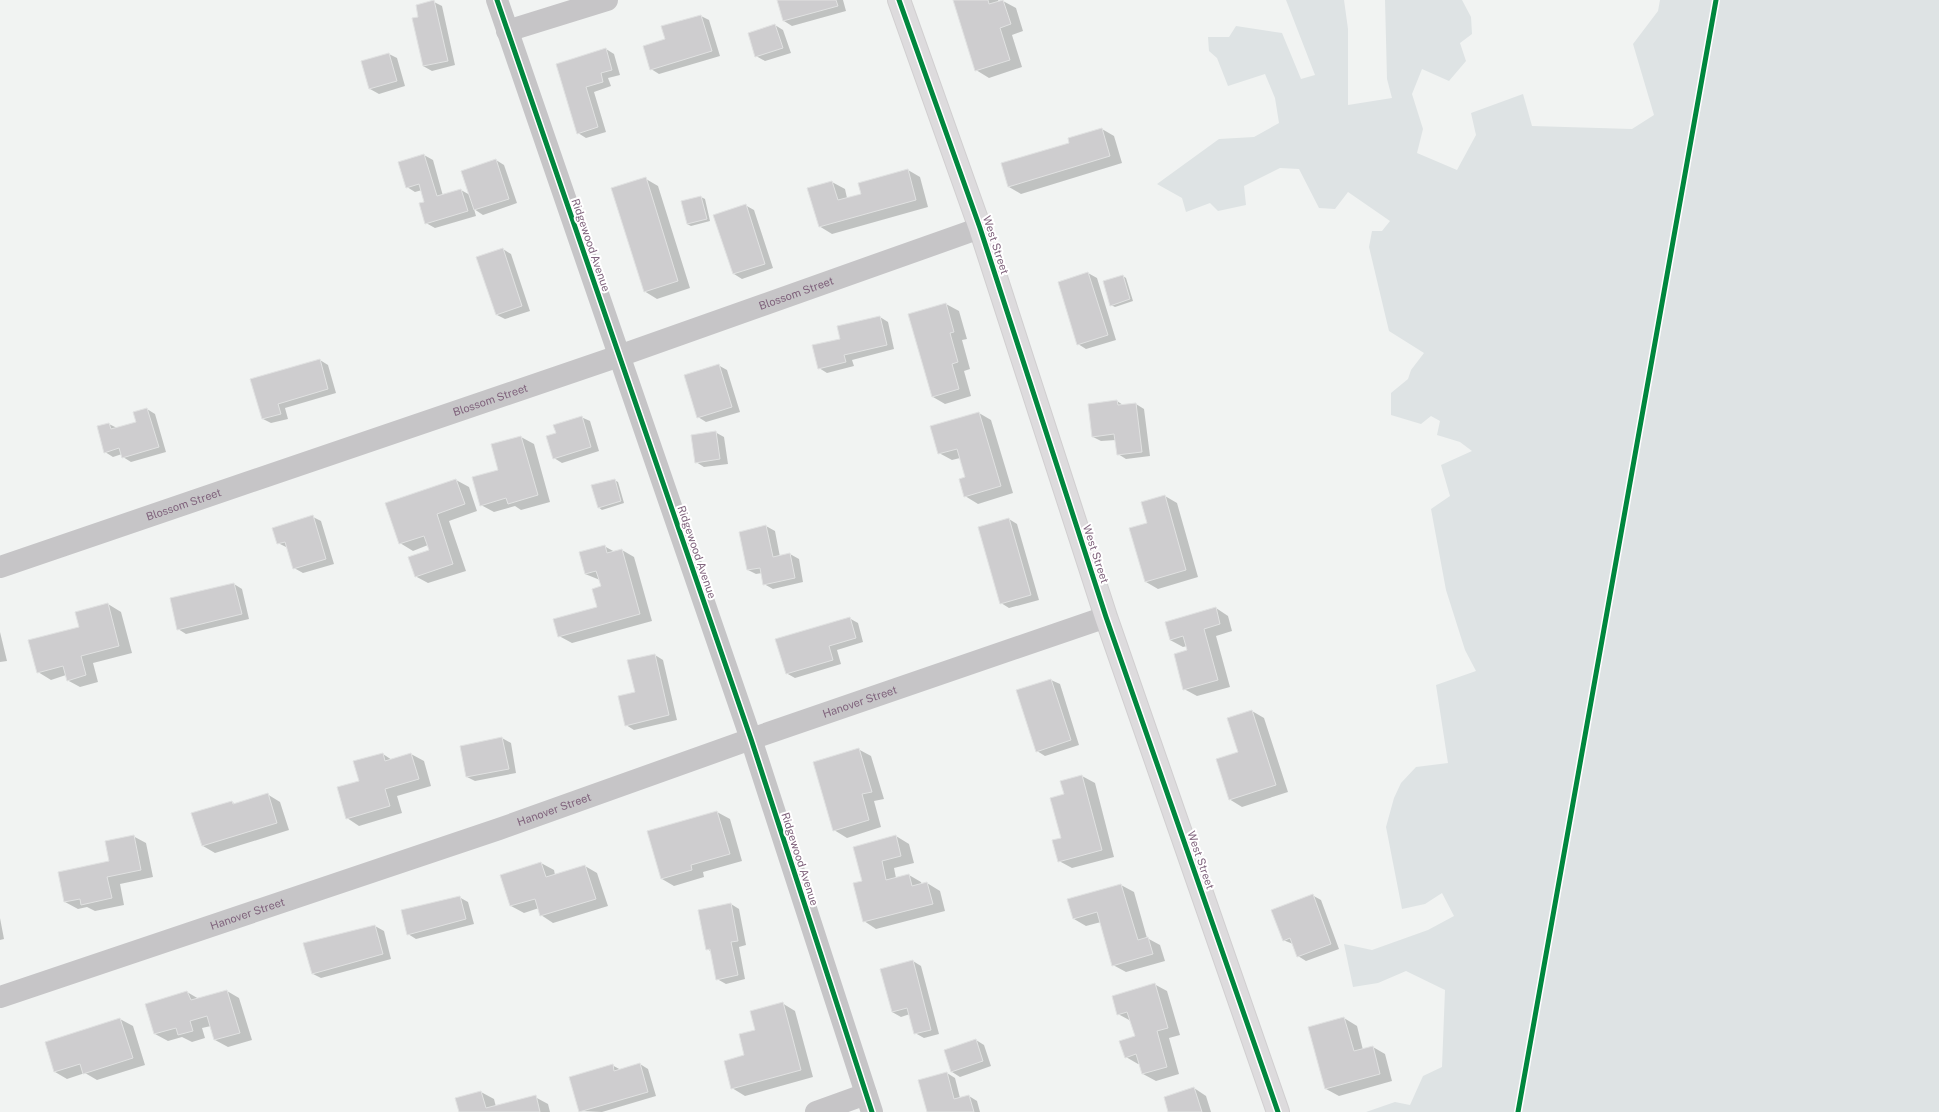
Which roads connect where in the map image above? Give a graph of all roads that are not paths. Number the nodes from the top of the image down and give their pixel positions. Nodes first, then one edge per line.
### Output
1 (497, 0) edge
2 (607, 0) edge
3 (899, 0) edge
4 (507, 31) junction
5 (980, 228) junction
6 (619, 356) junction
7 (0, 567) edge
8 (1106, 617) junction
9 (751, 739) junction
10 (0, 997) edge
11 (869, 1103) edge
12 (816, 1112) edge
13 (1278, 1112) edge

1 - 4 street, Ridgewood Avenue
2 - 4 street
3 - 5 street, West Street
4 - 6 street, Ridgewood Avenue
5 - 6 street, Blossom Street
5 - 8 street, West Street
6 - 7 street, Blossom Street
6 - 9 street, Ridgewood Avenue
8 - 9 street, Hanover Street
8 - 13 street, West Street
9 - 10 street, Hanover Street
9 - 11 street, Ridgewood Avenue
11 - 12 street

